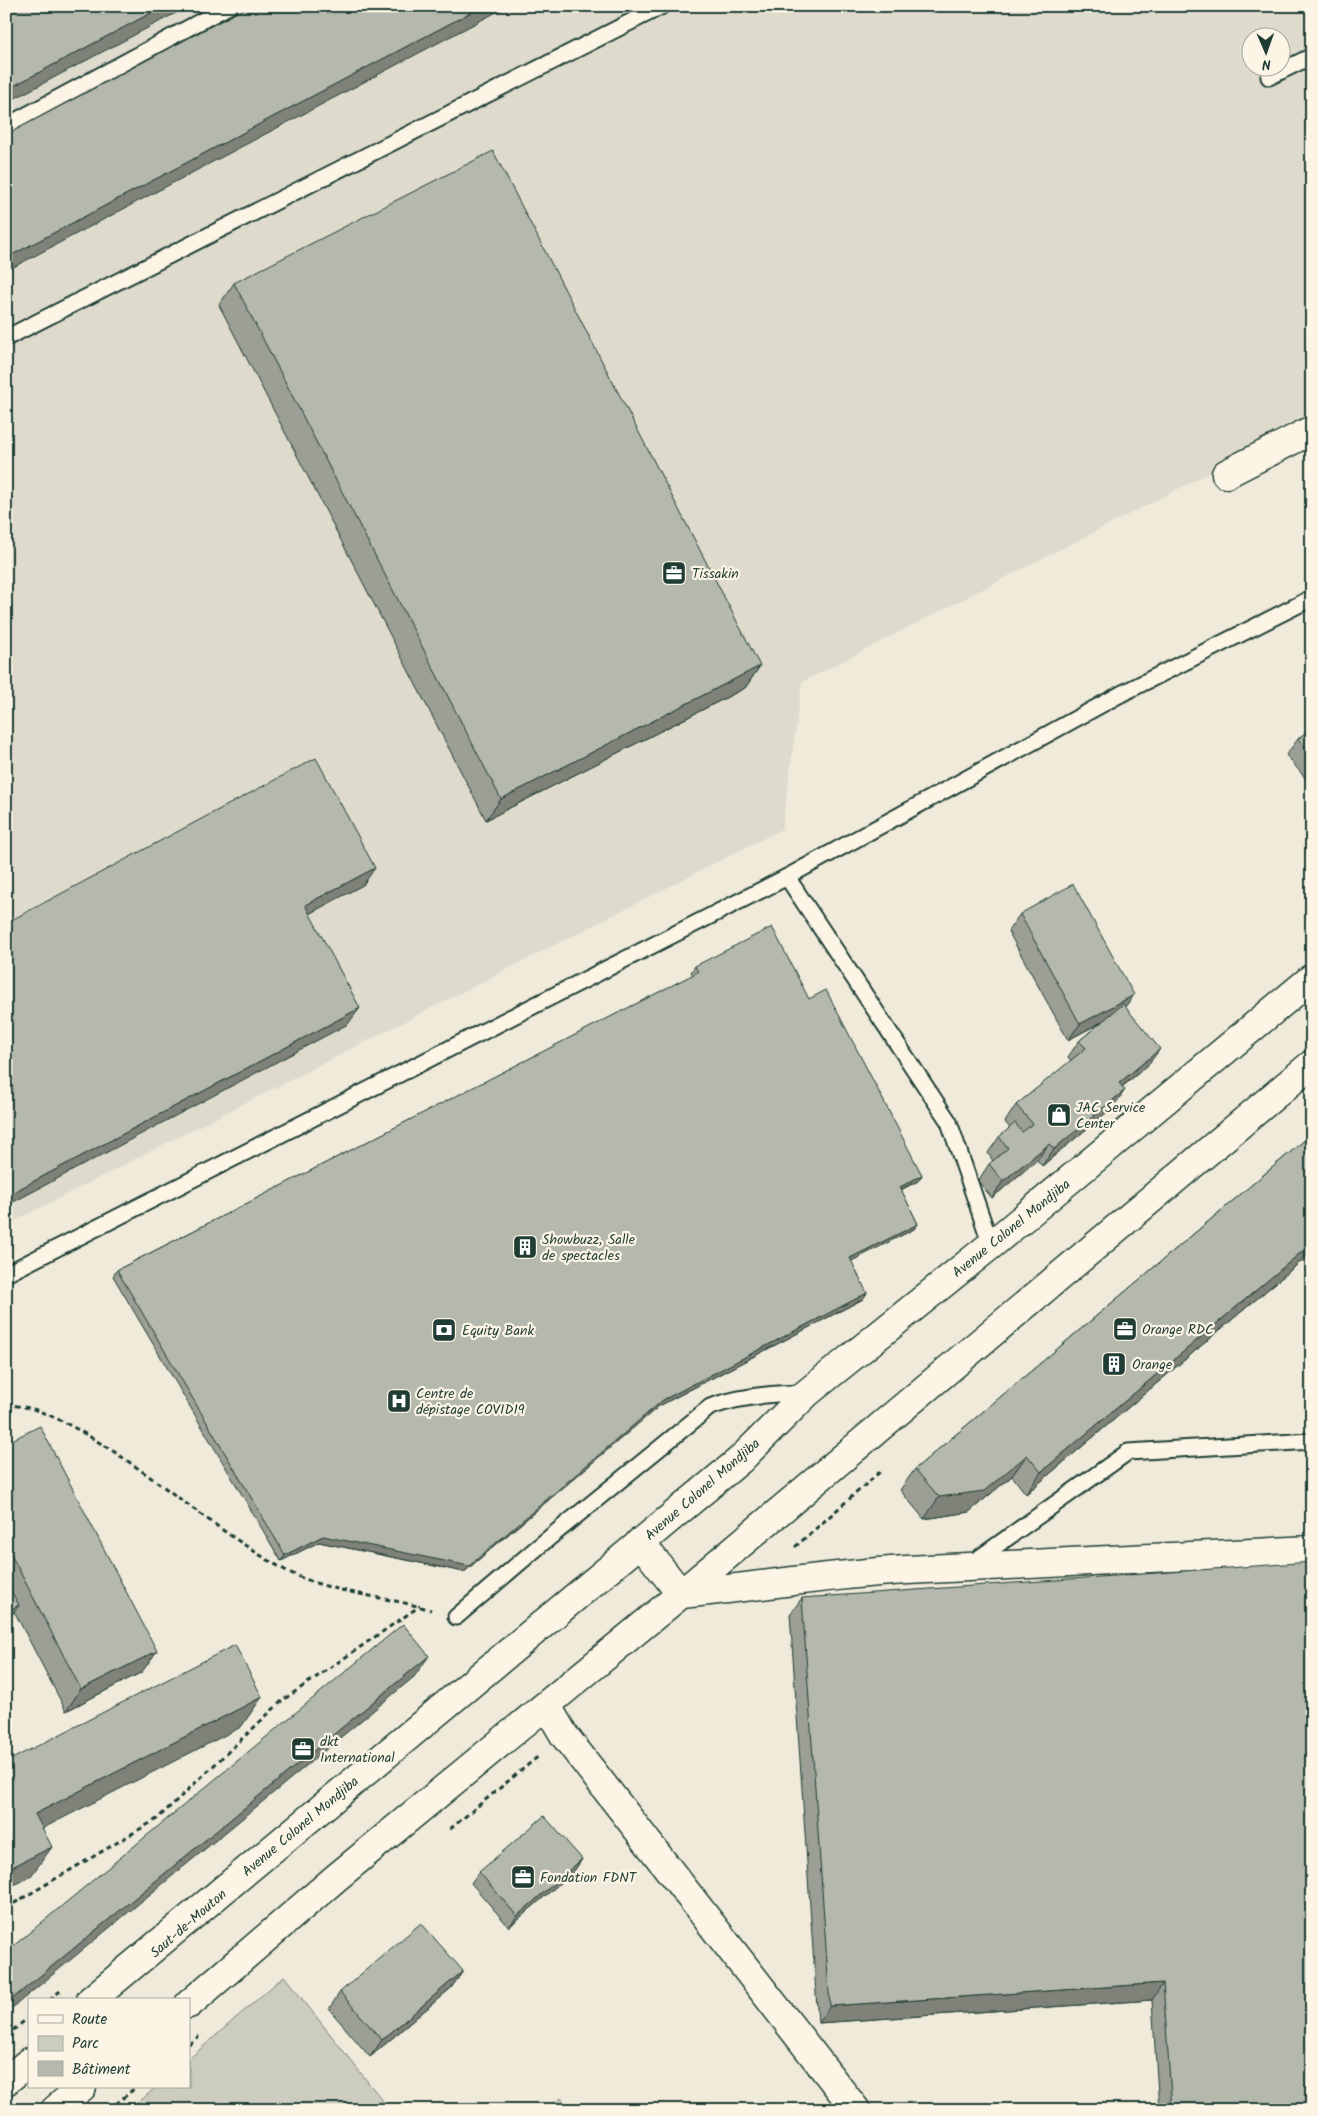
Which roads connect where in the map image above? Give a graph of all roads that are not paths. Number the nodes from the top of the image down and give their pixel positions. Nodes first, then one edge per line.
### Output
1 (229, 6) edge
2 (662, 6) edge
3 (1312, 56) edge
4 (1290, 66) edge
5 (6, 126) edge
6 (6, 338) edge
7 (1312, 430) edge
8 (1226, 474) dead end
9 (1312, 598) edge
10 (787, 877) junction
11 (1312, 978) edge
12 (1312, 1064) edge
13 (992, 1245) junction
14 (6, 1274) edge
15 (806, 1393) junction
16 (1312, 1441) edge
17 (640, 1542) junction
18 (1312, 1550) edge
19 (964, 1569) junction
20 (681, 1594) junction
21 (456, 1617) dead end
22 (546, 1706) junction
23 (299, 1827) junction
24 (337, 1877) junction
25 (93, 1998) edge
26 (102, 1998) edge
27 (190, 1998) edge
28 (190, 2003) edge
29 (28, 2053) edge
30 (28, 2063) edge
31 (6, 2070) edge
32 (6, 2081) edge
33 (81, 2088) edge
34 (90, 2088) edge
35 (55, 2110) edge
36 (65, 2110) edge
37 (856, 2110) edge

1 - 5 lane
2 - 6 lane
3 - 4 lane
7 - 8 main road
9 - 10 lane
10 - 13 lane
10 - 14 lane
11 - 13 main road, Avenue Colonel Mondjiba
12 - 20 main road
13 - 15 main road, Avenue Colonel Mondjiba
15 - 17 main road, Avenue Colonel Mondjiba
15 - 21 lane
16 - 19 lane
17 - 20 main road
17 - 23 main road, Avenue Colonel Mondjiba
18 - 19 main road
19 - 20 main road
20 - 22 main road
22 - 24 main road
22 - 37 main road
23 - 25 main road, Avenue Colonel Mondjiba
23 - 26 main road, Saut-de-Mouton
24 - 27 main road
24 - 28 main road
29 - 31 main road
30 - 32 main road
33 - 35 main road
34 - 36 main road

